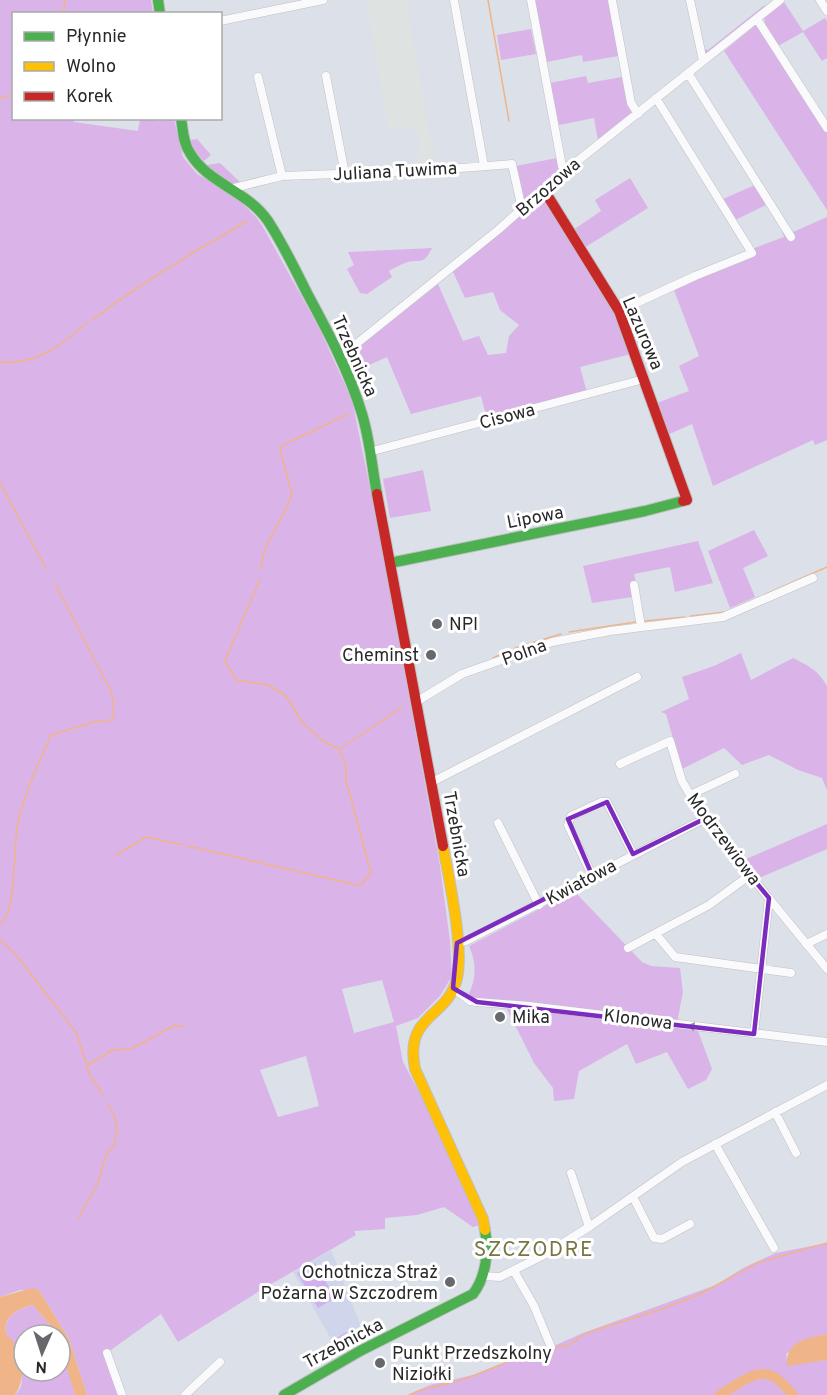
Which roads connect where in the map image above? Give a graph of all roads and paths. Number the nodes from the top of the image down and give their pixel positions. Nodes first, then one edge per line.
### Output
1 (322, 0) edge
2 (454, 0) edge
3 (531, 0) edge
4 (612, 0) edge
5 (690, 0) edge
6 (780, 0) edge
7 (820, 0) edge
8 (769, 4) edge
9 (827, 11) edge
10 (757, 19) junction
11 (222, 21) edge
12 (704, 61) junction
13 (688, 73) junction
14 (326, 76) dead end
15 (258, 77) dead end
16 (656, 98) junction
17 (638, 114) junction
18 (182, 120) edge
19 (827, 128) edge
20 (484, 166) junction
21 (565, 171) junction
22 (345, 174) junction
23 (282, 176) junction
24 (234, 188) junction
25 (544, 190) junction
26 (522, 209) junction
27 (791, 237) dead end
28 (619, 311) junction
29 (340, 357) junction
30 (644, 379) junction
31 (369, 452) junction
32 (687, 500) joint
33 (390, 563) junction
34 (813, 578) dead end
35 (634, 585) dead end
36 (641, 627) junction
37 (637, 677) dead end
38 (416, 702) junction
39 (620, 764) dead end
40 (735, 774) dead end
41 (430, 783) junction
42 (690, 795) junction
43 (704, 819) junction
44 (498, 823) dead end
45 (633, 854) junction
46 (592, 875) junction
47 (750, 875) junction
48 (769, 898) junction
49 (539, 904) junction
50 (656, 934) junction
51 (827, 934) edge
52 (457, 943) junction
53 (806, 944) junction
54 (628, 948) dead end
55 (760, 968) junction
56 (827, 969) edge
57 (791, 973) dead end
58 (453, 988) junction
59 (754, 1034) junction
60 (827, 1042) edge
61 (827, 1085) edge
62 (775, 1112) junction
63 (715, 1144) junction
64 (796, 1153) dead end
65 (571, 1173) dead end
66 (633, 1197) junction
67 (690, 1224) dead end
68 (589, 1227) junction
69 (774, 1248) dead end
70 (514, 1271) junction
71 (483, 1276) junction
72 (551, 1347) dead end
73 (107, 1353) dead end
74 (220, 1362) dead end
75 (123, 1395) edge
76 (185, 1395) edge
77 (284, 1395) edge

1 - 11 street
2 - 20 street
3 - 21 street
4 - 17 street
5 - 12 street
6 - 8 street, Brzozowa
7 - 9 street
8 - 10 street, Brzozowa
10 - 12 street, Brzozowa
10 - 19 street
12 - 13 street, Brzozowa
13 - 16 street, Brzozowa
13 - 27 street
14 - 22 street
15 - 23 street
16 - 17 street, Brzozowa
16 - 28 street
17 - 21 street, Brzozowa
18 - 24 street, Trzebnicka
20 - 22 street, Juliana Tuwima
20 - 26 street, Juliana Tuwima
21 - 25 street, Brzozowa
22 - 23 street, Juliana Tuwima
23 - 24 street, Juliana Tuwima
24 - 29 street, Trzebnicka
25 - 26 street, Brzozowa
25 - 28 street, Lazurowa
26 - 29 street, Brzozowa
28 - 30 street, Lazurowa
29 - 31 street, Trzebnicka
30 - 31 street, Cisowa
30 - 32 street, Lazurowa
31 - 33 street, Trzebnicka
32 - 33 street, Lipowa
33 - 38 street, Trzebnicka
34 - 36 street, Polna
35 - 36 street
36 - 38 street, Polna
37 - 41 street
38 - 41 street, Trzebnicka
39 - 42 street, Modrzewiowa
40 - 42 street
41 - 52 street, Trzebnicka
42 - 43 street, Modrzewiowa
43 - 45 street, Kwiatowa
43 - 47 street, Modrzewiowa
44 - 49 street
45 - 46 street, Kwiatowa
45 - 46 street
46 - 49 street, Kwiatowa
47 - 48 street, Modrzewiowa
47 - 50 street
48 - 53 street, Modrzewiowa
48 - 55 street
49 - 52 street, Kwiatowa
50 - 54 street
50 - 55 street
51 - 53 street
52 - 58 street, Trzebnicka
53 - 56 street, Modrzewiowa
55 - 57 street
55 - 59 street
59 -> 58 street, Klonowa
58 - 71 street
59 - 60 street, Klonowa
61 - 62 street
62 - 63 street
62 - 64 street
63 - 66 street
63 - 69 street
65 - 68 street
66 - 67 street
66 - 68 street
68 - 70 street
70 - 71 street
70 - 72 street
71 - 77 street, Trzebnicka
73 - 75 street
74 - 76 street

